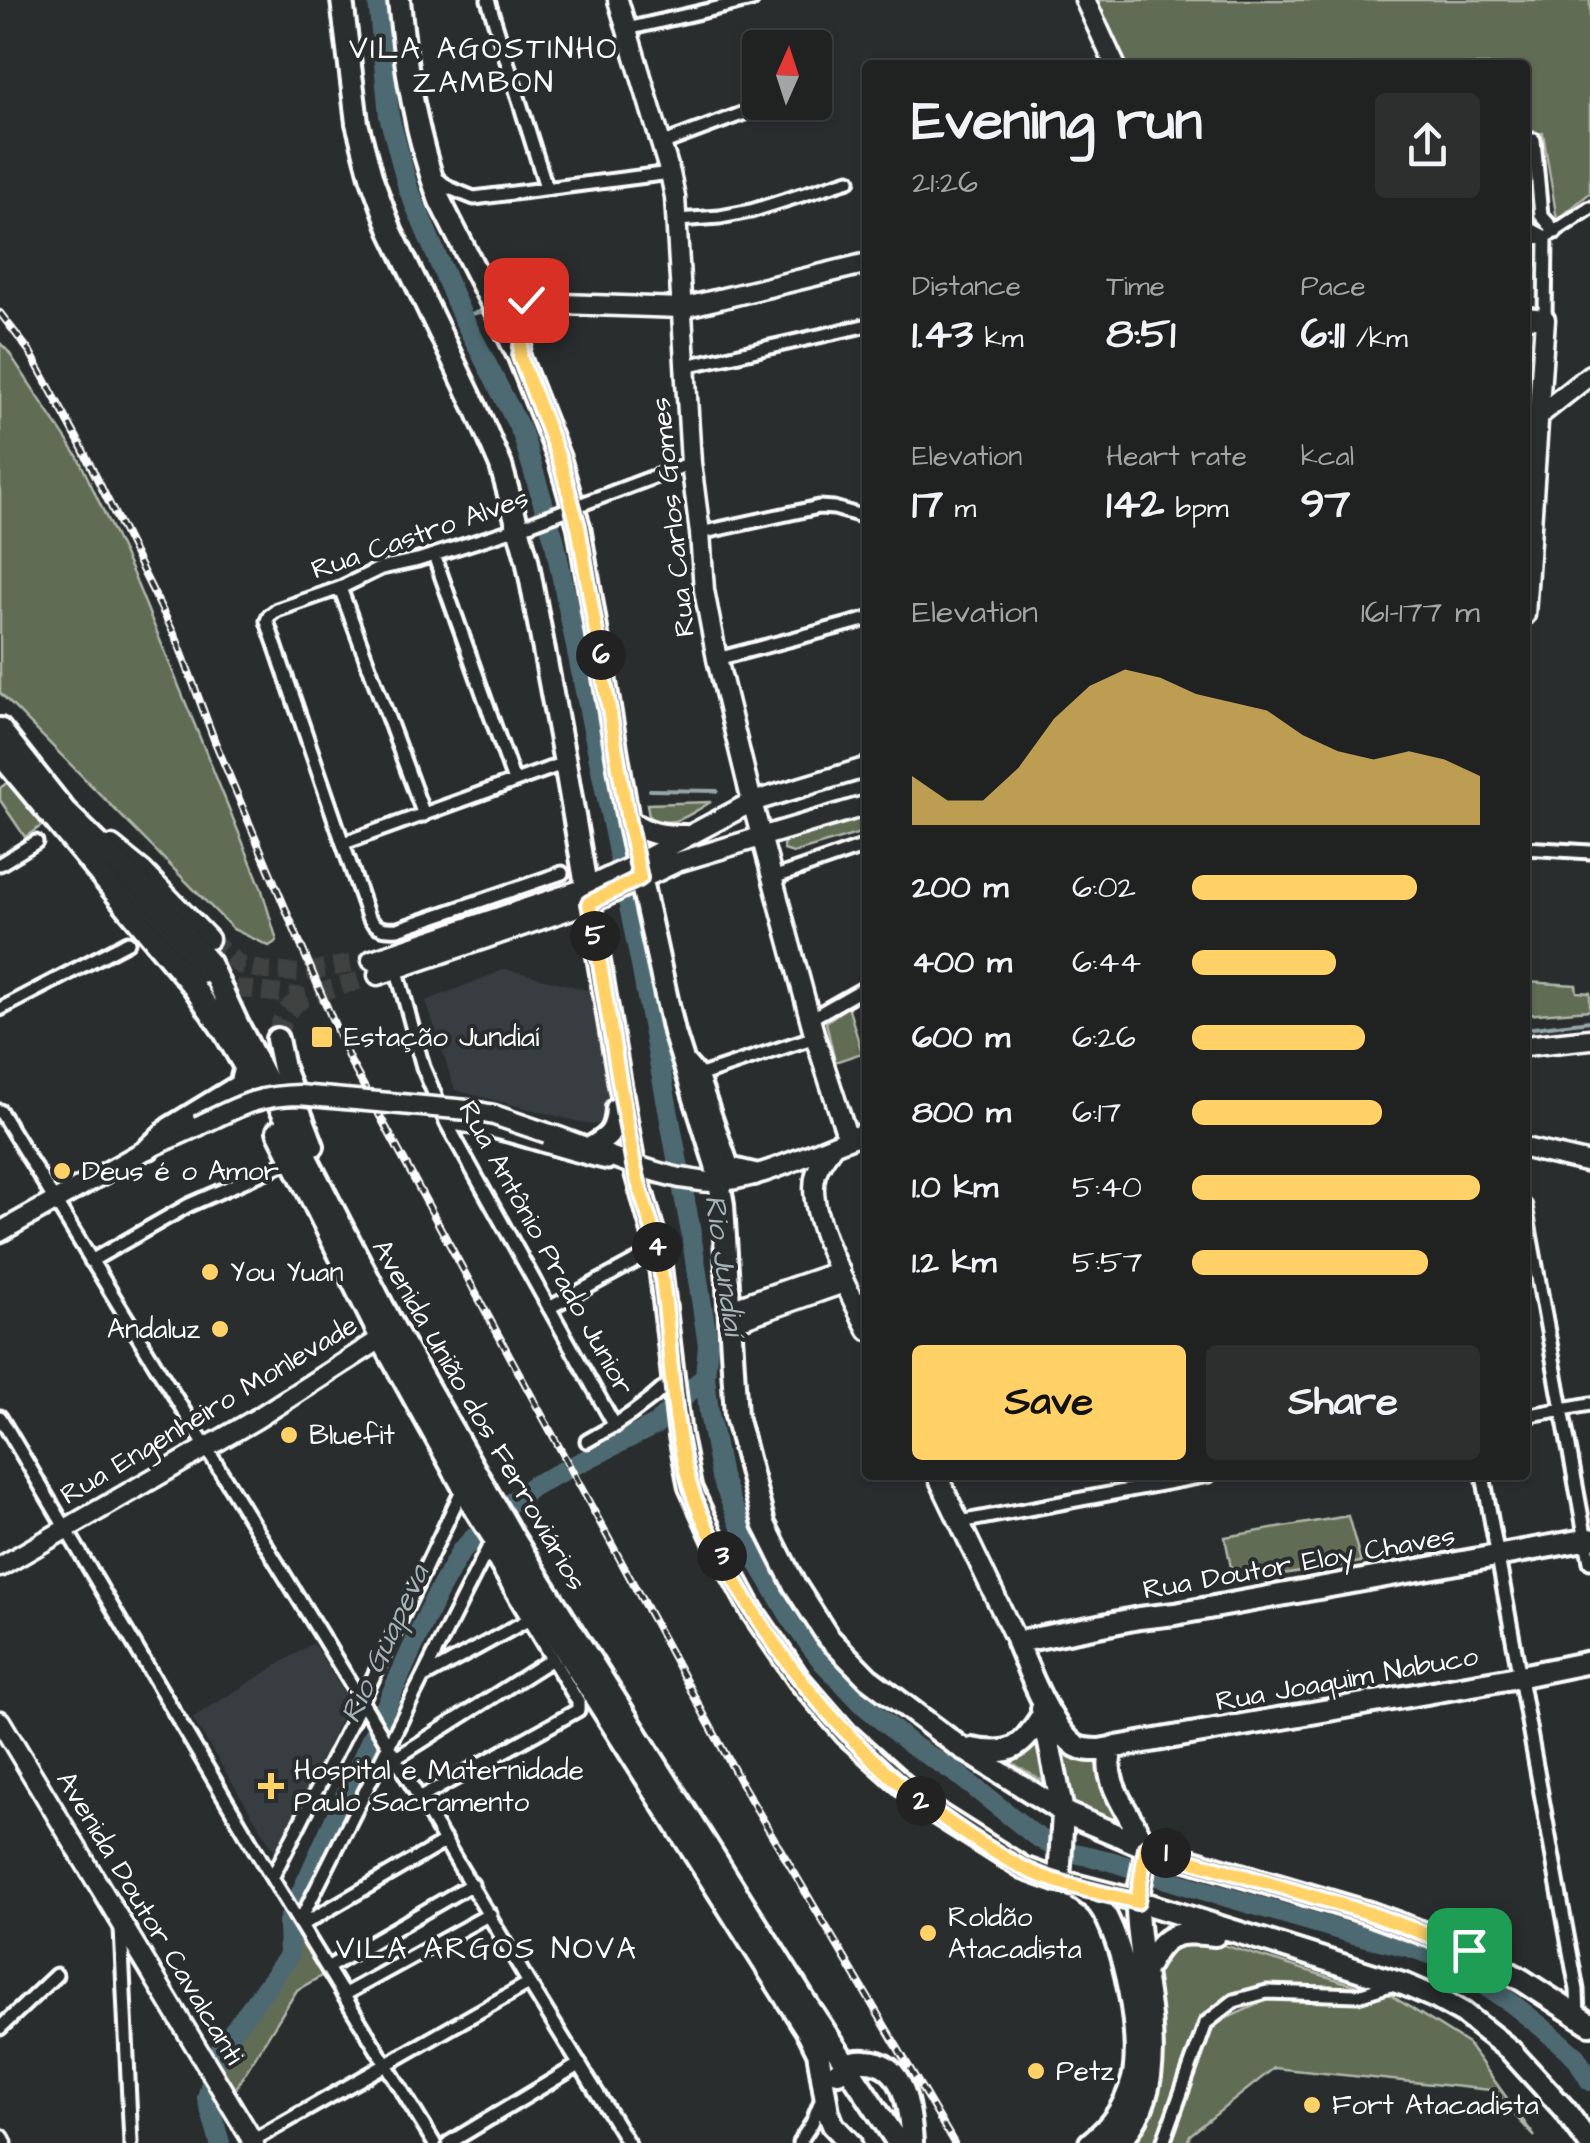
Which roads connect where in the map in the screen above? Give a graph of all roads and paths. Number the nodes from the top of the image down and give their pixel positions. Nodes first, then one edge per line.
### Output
1 (342, 0) edge
2 (399, 0) edge
3 (488, 0) edge
4 (618, 0) edge
5 (752, 0) edge
6 (1085, 0) edge
7 (627, 30) junction
8 (1113, 60) edge
9 (742, 114) edge
10 (1534, 140) dead end
11 (661, 144) junction
12 (428, 172) junction
13 (670, 173) junction
14 (849, 180) dead end
15 (546, 188) junction
16 (1590, 208) edge
17 (462, 211) junction
18 (677, 220) junction
19 (1530, 228) edge
20 (1551, 235) junction
21 (1530, 237) edge
22 (862, 263) edge
23 (478, 276) junction
24 (526, 300) junction
25 (561, 304) junction
26 (682, 308) junction
27 (1530, 318) edge
28 (1545, 319) junction
29 (862, 326) edge
30 (521, 347) junction
31 (686, 366) junction
32 (1590, 375) edge
33 (1538, 417) junction
34 (691, 463) junction
35 (568, 510) junction
36 (862, 516) edge
37 (1530, 520) edge
38 (523, 526) junction
39 (700, 533) junction
40 (434, 554) junction
41 (340, 588) junction
42 (862, 621) edge
43 (716, 660) junction
44 (0, 729) edge
45 (0, 754) edge
46 (565, 763) junction
47 (862, 770) edge
48 (514, 782) junction
49 (55, 797) junction
50 (752, 802) junction
51 (862, 807) edge
52 (424, 815) junction
53 (628, 821) junction
54 (685, 836) junction
55 (762, 837) junction
56 (72, 841) junction
57 (36, 842) dead end
58 (344, 843) junction
59 (862, 847) edge
60 (1530, 848) edge
61 (1590, 852) edge
62 (0, 864) edge
63 (636, 872) junction
64 (562, 873) dead end
65 (773, 878) junction
66 (592, 893) junction
67 (208, 939) tunnel mouth
68 (128, 942) dead end
69 (375, 968) tunnel mouth
70 (202, 973) tunnel mouth
71 (400, 978) dead end
72 (862, 991) edge
73 (0, 1010) edge
74 (813, 1028) junction
75 (674, 1032) junction
76 (276, 1039) dead end
77 (1590, 1039) edge
78 (1530, 1045) edge
79 (245, 1068) junction
80 (701, 1075) junction
81 (618, 1076) junction
82 (0, 1111) edge
83 (448, 1124) junction
84 (862, 1134) edge
85 (841, 1141) junction
86 (150, 1148) junction
87 (590, 1148) junction
88 (1530, 1149) edge
89 (292, 1160) junction
90 (1590, 1163) edge
91 (644, 1169) junction
92 (726, 1174) junction
93 (54, 1200) junction
94 (0, 1232) edge
95 (1530, 1233) edge
96 (658, 1249) junction
97 (354, 1250) junction
98 (91, 1261) junction
99 (842, 1277) junction
100 (860, 1298) edge
101 (549, 1308) junction
102 (730, 1317) junction
103 (388, 1334) junction
104 (674, 1388) junction
105 (1590, 1404) edge
106 (1563, 1409) junction
107 (1530, 1415) edge
108 (0, 1417) edge
109 (615, 1426) junction
110 (587, 1441) dead end
111 (206, 1448) junction
112 (939, 1480) edge
113 (1183, 1480) edge
114 (1484, 1480) edge
115 (464, 1486) junction
116 (483, 1504) junction
117 (960, 1522) junction
118 (67, 1529) junction
119 (499, 1538) junction
120 (1588, 1540) edge
121 (1498, 1556) junction
122 (1590, 1562) edge
123 (0, 1567) edge
124 (528, 1620) junction
125 (1016, 1642) junction
126 (552, 1659) junction
127 (1590, 1662) edge
128 (425, 1676) junction
129 (1519, 1676) junction
130 (1036, 1688) junction
131 (365, 1706) junction
132 (1043, 1714) junction
133 (0, 1722) edge
134 (386, 1741) junction
135 (956, 1745) junction
136 (1112, 1748) junction
137 (396, 1758) junction
138 (420, 1798) junction
139 (1064, 1821) junction
140 (446, 1841) junction
141 (1145, 1850) junction
142 (1065, 1878) junction
143 (276, 1883) junction
144 (472, 1884) junction
145 (1138, 1894) junction
146 (490, 1914) junction
147 (120, 1920) junction
148 (299, 1920) junction
149 (1263, 1940) junction
150 (326, 1968) junction
151 (56, 1975) dead end
152 (529, 1982) junction
153 (1397, 1983) junction
154 (1139, 1986) junction
155 (343, 1995) junction
156 (1584, 2020) edge
157 (0, 2028) edge
158 (846, 2063) junction
159 (580, 2064) junction
160 (386, 2065) junction
161 (826, 2090) junction
162 (1588, 2140) edge
163 (253, 2142) edge
164 (131, 2143) edge
165 (434, 2143) edge
166 (449, 2143) edge
167 (628, 2143) edge
168 (799, 2143) edge
169 (850, 2143) edge
170 (898, 2143) edge
171 (912, 2143) edge
172 (1090, 2143) edge
173 (1118, 2143) edge
174 (1164, 2143) edge

1 - 38 main road
2 - 12 main road
3 - 15 street
4 - 7 main road, Rua Carlos Gomes
5 - 7 street
6 - 8 main road
7 - 11 main road, Rua Carlos Gomes
9 - 11 street
10 - 20 street
11 - 13 main road, Rua Carlos Gomes
12 - 17 main road
12 - 17 street
13 - 15 street
13 - 18 main road, Rua Carlos Gomes
14 - 18 street
15 - 17 street
16 - 20 street
17 - 23 main road
18 - 26 main road, Rua Carlos Gomes
19 - 20 street
20 - 21 street
20 - 28 street
22 - 26 main road
23 - 24 main road
23 - 30 main road
24 - 25 main road
24 - 30 main road
25 - 26 main road
25 - 30 main road
26 - 31 main road, Rua Carlos Gomes
27 - 28 main road
28 - 33 main road
29 - 31 street
30 - 35 main road
31 - 34 main road, Rua Carlos Gomes
32 - 33 main road
33 - 37 main road
34 - 35 street, Rua Castro Alves
34 - 39 main road, Rua Carlos Gomes
35 - 38 street, Rua Castro Alves
35 - 53 main road
36 - 39 street
38 - 40 street, Rua Castro Alves
38 - 46 main road
39 - 43 main road, Rua Carlos Gomes
40 - 41 street, Rua Castro Alves
40 - 48 street
41 - 52 street
41 - 58 street, Rua Castro Alves
42 - 43 street
43 - 50 main road, Rua Carlos Gomes
44 - 49 main road, Avenida União dos Ferroviários
45 - 56 main road, Avenida União dos Ferroviários
46 - 48 street
46 - 66 main road
47 - 50 main road
48 - 52 street
49 - 67 main road
49 - 97 main road, Avenida União dos Ferroviários
50 - 54 main road
50 - 55 main road, Rua Carlos Gomes
51 - 55 main road
52 - 58 street
53 - 54 main road
53 - 63 main road
54 - 63 main road
55 - 63 main road
55 - 65 main road, Rua Carlos Gomes
56 - 70 main road
56 - 79 main road, Avenida União dos Ferroviários
57 - 62 street
58 - 64 street
59 - 65 street
60 - 61 street
63 - 66 main road
63 - 75 main road
65 - 74 main road, Rua Carlos Gomes
66 - 69 main road
66 - 81 main road
68 - 73 street
71 - 83 street, Rua Antônio Prado Junior
72 - 74 street
74 - 80 street
74 - 85 main road, Rua Carlos Gomes
75 - 80 street
75 - 92 main road
76 - 97 main road
77 - 78 main road
79 - 86 main road
79 - 89 main road, Avenida União dos Ferroviários
80 - 92 street
81 - 87 main road
81 - 91 main road
82 - 93 street
83 - 91 street
83 - 101 street, Rua Antônio Prado Junior
84 - 85 main road
85 - 92 main road
85 - 99 main road
86 - 87 main road, bridge
86 - 93 main road
87 - 91 main road
88 - 90 main road
89 - 98 street
89 - 103 main road, Avenida União dos Ferroviários
91 - 92 main road
91 - 96 main road
92 - 102 main road
93 - 94 main road
93 - 98 street
95 - 106 street
96 - 101 street
96 - 104 main road
97 - 103 main road, Avenida União dos Ferroviários
98 - 111 street
99 - 100 main road
99 - 102 main road
101 - 109 street, Rua Antônio Prado Junior
102 - 135 main road
103 - 111 main road, Rua Engenheiro Monlevade
103 - 115 main road, Avenida União dos Ferroviários
103 - 116 main road, Avenida União dos Ferroviários
104 - 109 street
104 - 142 main road
105 - 106 street
106 - 107 street
106 - 120 street
108 - 118 street
109 - 110 street
111 - 118 main road, Rua Engenheiro Monlevade
111 - 131 street
112 - 117 main road
113 - 117 street
114 - 121 street
115 - 116 main road, Avenida União dos Ferroviários
115 - 131 street
116 - 119 main road, Avenida União dos Ferroviários
117 - 125 main road
118 - 123 main road, Rua Engenheiro Monlevade
118 - 143 street
119 - 124 street
119 - 128 street
119 - 158 main road, Avenida União dos Ferroviários
119 - 161 main road, Avenida União dos Ferroviários
120 - 121 main road, Rua Doutor Eloy Chaves
120 - 122 street
121 - 125 main road, Rua Doutor Eloy Chaves
121 - 129 street
124 - 126 street
124 - 128 street
125 - 130 main road
126 - 137 street
126 - 138 street
127 - 129 main road, Rua Joaquim Nabuco
128 - 134 street
129 - 136 main road, Rua Joaquim Nabuco
129 - 156 street
130 - 132 main road
130 - 136 main road
131 - 134 street
131 - 143 street
132 - 135 main road
132 - 139 main road
133 - 147 main road, Avenida Doutor Cavalcanti
134 - 137 street
134 - 148 street
135 - 139 main road
136 - 141 main road
137 - 138 street
138 - 140 street
139 - 141 main road
139 - 142 main road
140 - 144 street
140 - 148 street
141 - 145 main road
141 - 156 main road
142 - 145 main road
142 - 154 main road
143 - 148 street
144 - 146 street
144 - 150 street
145 - 149 main road
145 - 154 main road
146 - 152 street
146 - 155 street
147 - 163 main road, Avenida Doutor Cavalcanti
147 - 164 street
148 - 150 street
149 - 153 main road
149 - 154 main road
150 - 155 street
151 - 157 street
152 - 159 street
152 - 160 street
153 - 162 main road
153 - 174 street
154 - 172 main road
154 - 173 main road
155 - 160 street
158 - 161 main road
158 - 170 main road, Avenida União dos Ferroviários
158 - 171 main road
159 - 166 street
159 - 167 street
160 - 163 street
160 - 165 street
161 - 168 street
161 - 169 main road, Avenida União dos Ferroviários

